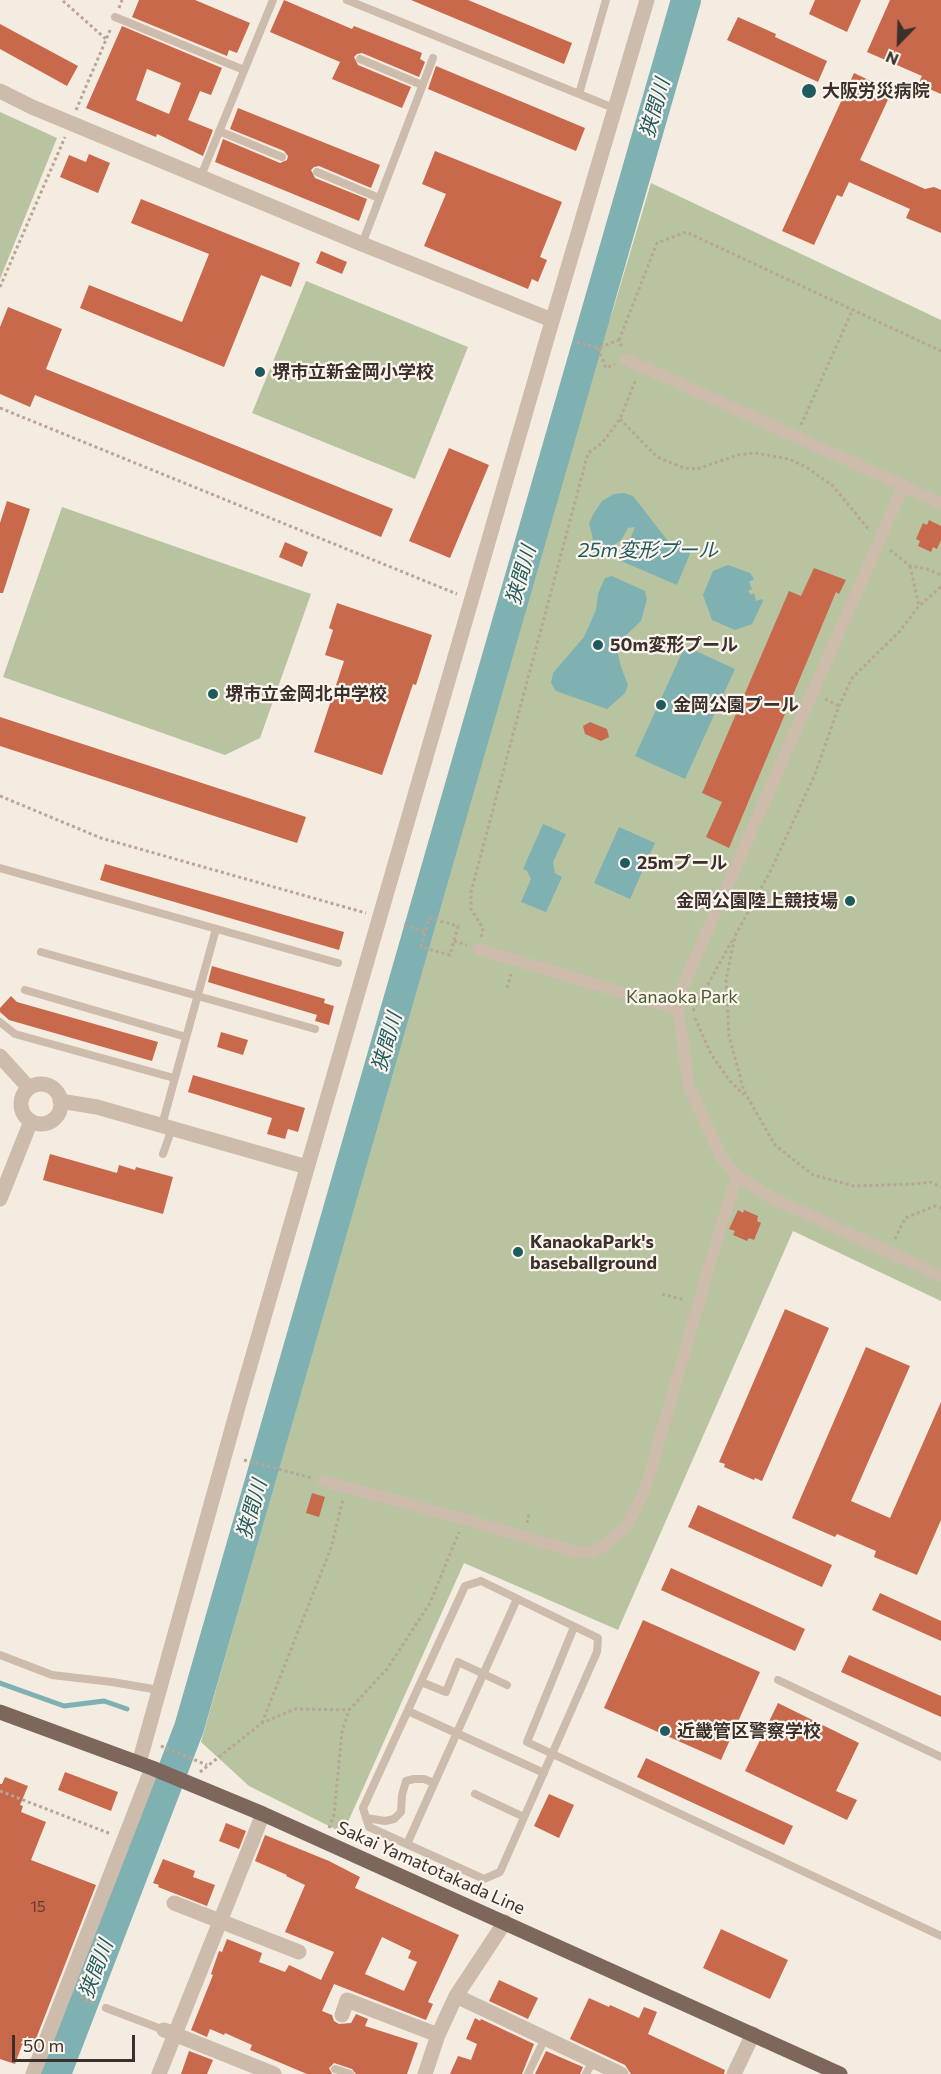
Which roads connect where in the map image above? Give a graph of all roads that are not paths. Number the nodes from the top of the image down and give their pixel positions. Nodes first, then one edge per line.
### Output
1 (273, 0) edge
2 (347, 0) edge
3 (606, 0) edge
4 (647, 0) edge
5 (115, 17) road end
6 (433, 58) dead end
7 (360, 59) dead end
8 (244, 70) junction
9 (423, 85) junction
10 (0, 91) edge
11 (579, 94) junction
12 (616, 109) junction
13 (219, 131) junction
14 (282, 157) dead end
15 (317, 172) dead end
16 (201, 176) junction
17 (379, 198) junction
18 (362, 244) junction
19 (552, 320) junction
20 (626, 359) dead end
21 (903, 486) junction
22 (941, 503) edge
23 (0, 868) edge
24 (216, 929) junction
25 (478, 949) road end
26 (41, 952) dead end
27 (338, 963) dead end
28 (25, 990) dead end
29 (197, 996) junction
30 (678, 1009) junction
31 (0, 1022) edge
32 (315, 1029) dead end
33 (186, 1037) junction
34 (0, 1056) edge
35 (174, 1078) junction
36 (29, 1088) junction
37 (60, 1101) junction
38 (31, 1121) junction
39 (167, 1126) junction
40 (163, 1154) dead end
41 (308, 1167) junction
42 (737, 1176) junction
43 (0, 1199) edge
44 (941, 1276) edge
45 (324, 1481) road end
46 (517, 1599) junction
47 (574, 1627) junction
48 (0, 1655) edge
49 (483, 1674) junction
50 (778, 1680) dead end
51 (421, 1682) junction
52 (507, 1685) dead end
53 (159, 1690) junction
54 (408, 1711) junction
55 (0, 1712) edge
56 (457, 1733) junction
57 (553, 1753) junction
58 (941, 1757) edge
59 (151, 1767) junction
60 (544, 1773) junction
61 (434, 1783) junction
62 (476, 1794) dead end
63 (263, 1814) junction
64 (524, 1817) junction
65 (366, 1818) junction
66 (407, 1844) junction
67 (174, 1903) dead end
68 (219, 1920) junction
69 (505, 1922) junction
70 (941, 1936) edge
71 (299, 1952) dead end
72 (456, 1996) junction
73 (106, 2008) road end
74 (342, 2015) dead end
75 (169, 2033) junction
76 (753, 2034) junction
77 (438, 2035) junction
78 (545, 2038) junction
79 (590, 2067) edge
80 (335, 2068) dead end
81 (33, 2074) edge
82 (159, 2074) edge
83 (274, 2074) edge
84 (350, 2074) edge
85 (425, 2074) edge
86 (528, 2074) edge
87 (621, 2074) edge
88 (734, 2074) edge
89 (840, 2074) edge

1 - 8 lane
2 - 11 lane
3 - 11 lane
4 - 12 street
5 - 8 lane
6 - 9 lane
7 - 9 lane
8 - 13 lane
9 - 17 lane
10 - 16 street
11 - 12 lane
12 - 19 street
13 - 14 lane
13 - 16 lane
15 - 17 lane
16 - 18 street
17 - 18 lane
18 - 19 street
19 - 41 street
20 - 21 street
21 - 22 street
21 - 30 street
23 - 24 lane
24 - 27 lane
24 - 29 lane
25 - 30 street
26 - 29 lane
28 - 33 lane
29 - 32 lane
29 - 33 lane
30 - 42 street
31 - 35 lane
33 - 35 lane
34 - 36 street
35 - 39 lane
36 - 37 street
36 - 38 street
37 - 38 street
37 - 39 street
38 - 43 street
39 - 40 lane
39 - 41 street
41 - 53 street
42 - 44 street
42 - 45 street
46 - 47 lane
46 - 49 lane
46 - 51 lane
47 - 57 lane
47 - 57 lane
48 - 53 lane
49 - 51 lane
49 - 52 lane
49 - 56 lane
50 - 58 lane
51 - 54 lane
53 - 59 street
54 - 56 lane
54 - 65 lane
55 - 59 main road, Sakai Yamatotakada Line
56 - 60 lane
56 - 61 lane
57 - 60 lane
57 - 70 lane
59 - 63 main road, Sakai Yamatotakada Line
59 - 81 street
60 - 64 lane
61 - 65 lane
61 - 66 lane
62 - 64 lane
63 - 68 street
63 - 69 main road, Sakai Yamatotakada Line
64 - 66 lane
65 - 66 lane
67 - 68 street
68 - 71 street
68 - 75 street
69 - 72 street
69 - 76 main road, Sakai Yamatotakada Line
72 - 77 street
72 - 78 street
73 - 75 lane
74 - 77 street
75 - 82 street
75 - 83 street
76 - 88 street
76 - 89 main road, Sakai Yamatotakada Line
77 - 85 street
78 - 79 street
78 - 86 lane
79 - 87 street
80 - 84 lane

